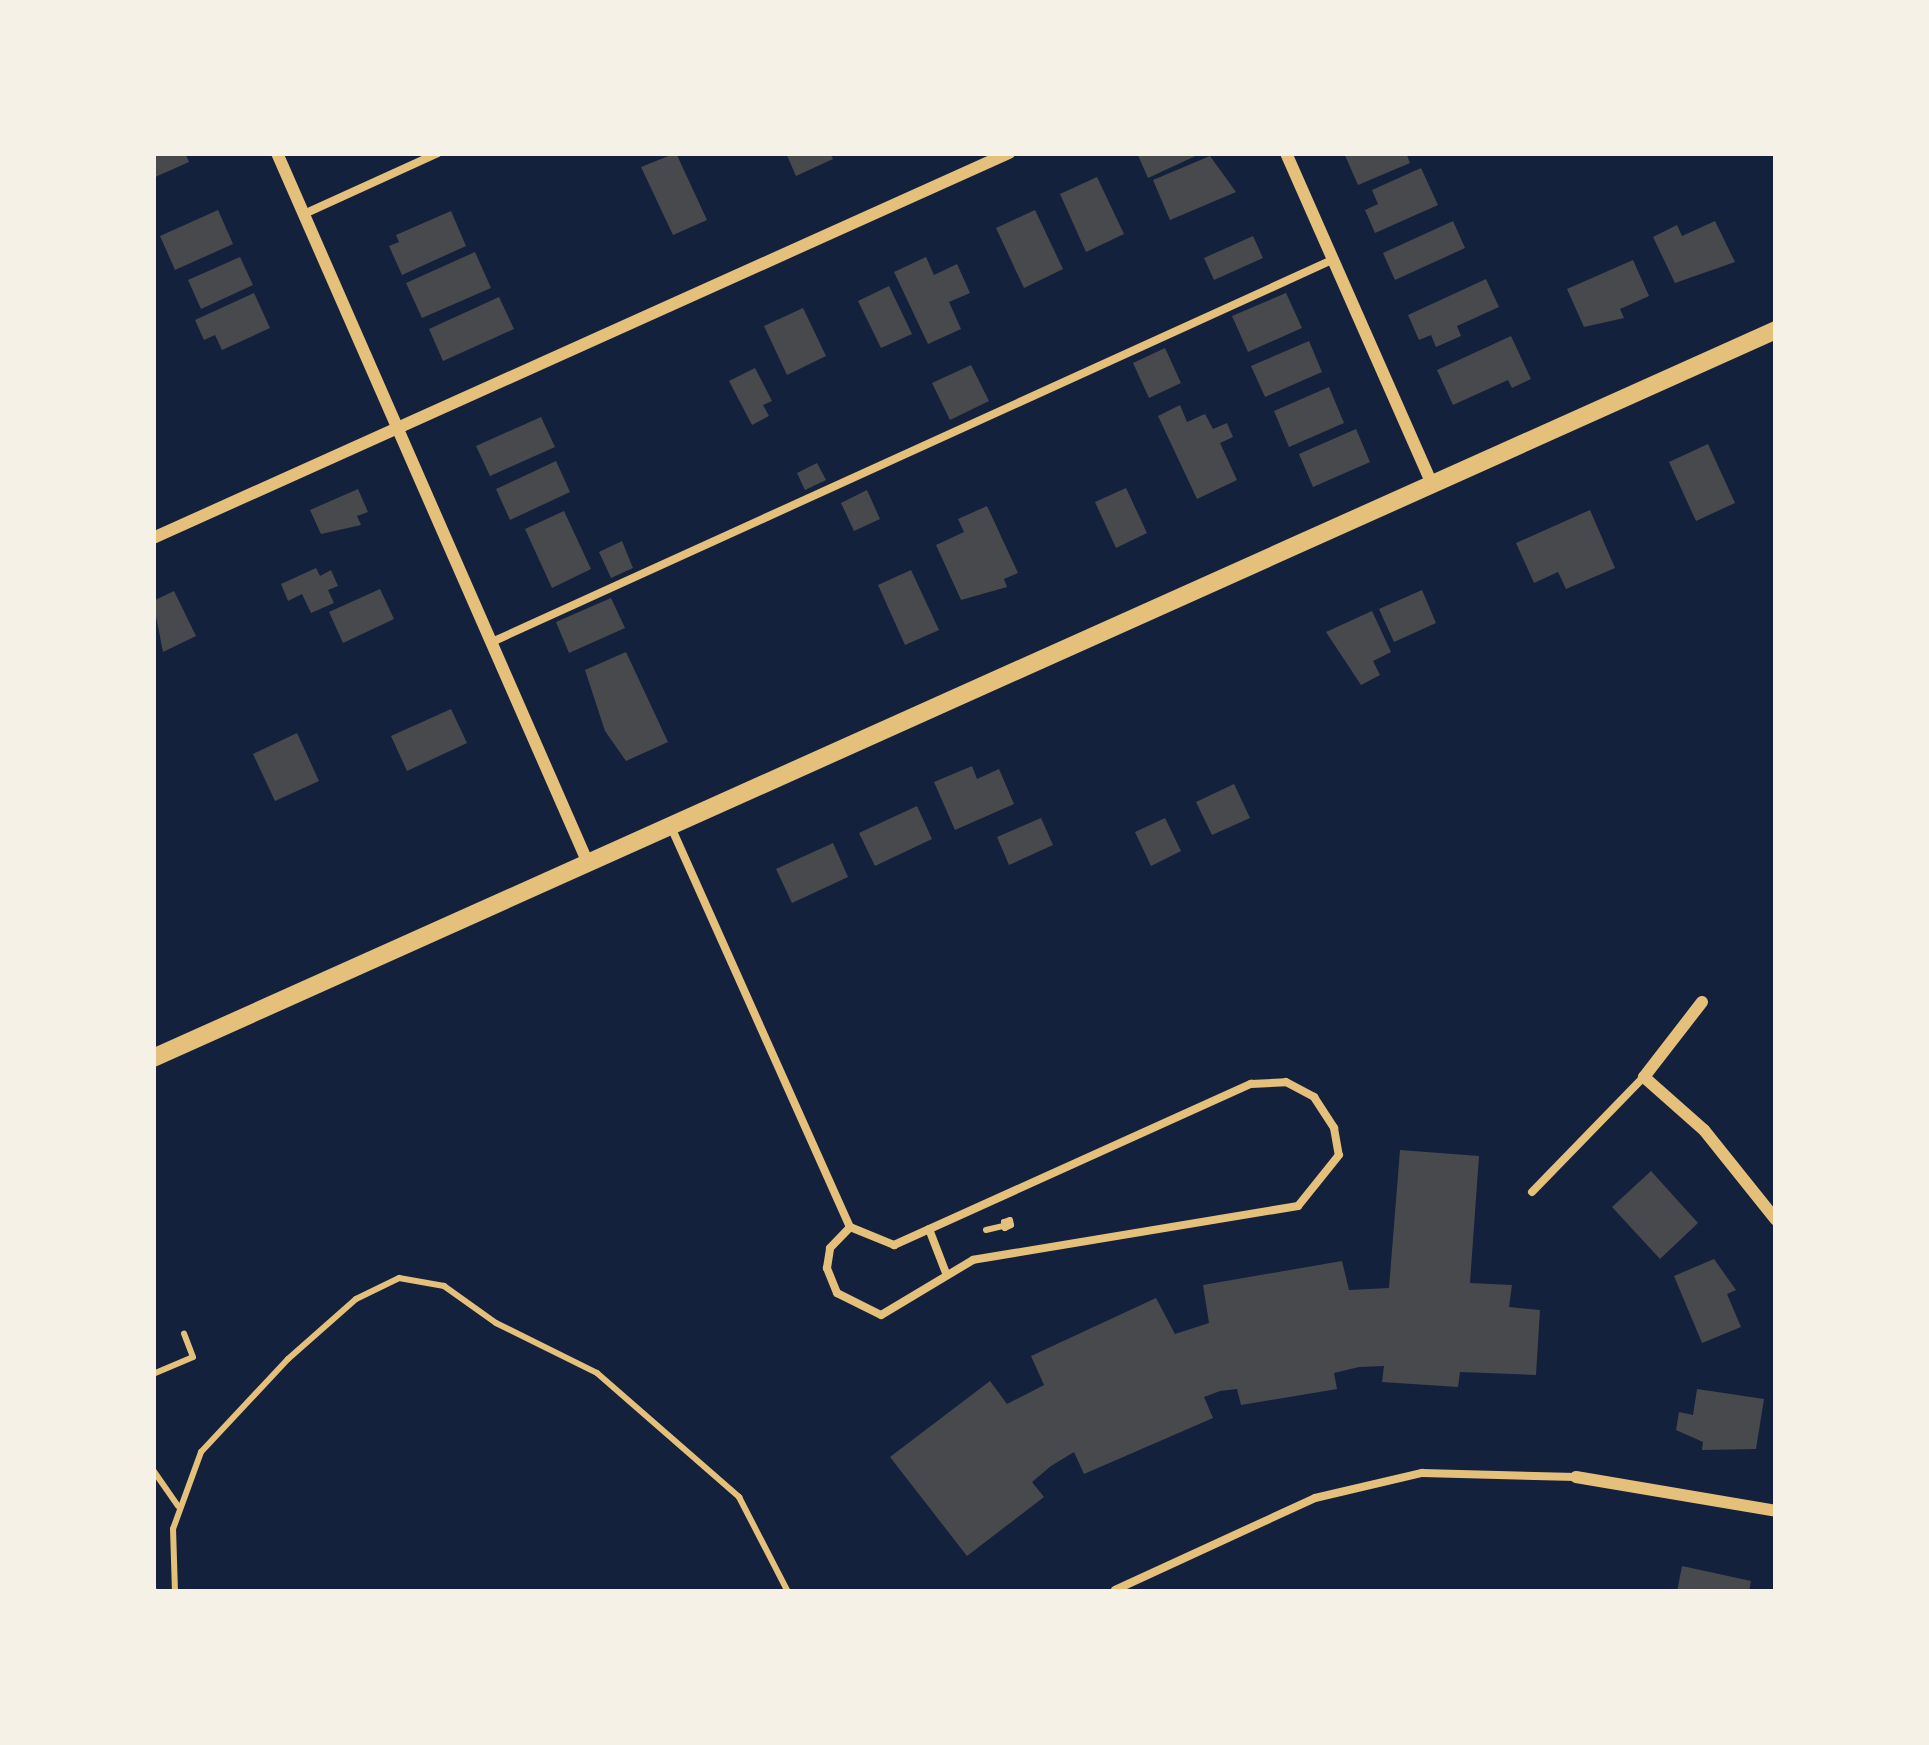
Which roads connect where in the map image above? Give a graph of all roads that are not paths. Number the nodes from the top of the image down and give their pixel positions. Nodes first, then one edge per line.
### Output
1 (277, 153) edge
2 (438, 153) edge
3 (1009, 153) edge
4 (1286, 153) edge
5 (304, 214) junction
6 (1333, 259) junction
7 (1776, 330) edge
8 (398, 427) junction
9 (1432, 484) junction
10 (153, 538) edge
11 (492, 641) junction
12 (671, 826) junction
13 (588, 863) junction
14 (1702, 1002) dead end
15 (153, 1058) edge
16 (1644, 1077) junction
17 (1532, 1192) dead end
18 (1776, 1220) edge
19 (850, 1227) junction
20 (929, 1229) junction
21 (946, 1273) junction
22 (1576, 1477) joint
23 (1776, 1511) edge
24 (1115, 1590) edge

1 - 5 street
2 - 5 lane
3 - 8 street
4 - 6 street
5 - 8 street
6 - 9 street
6 - 11 lane
7 - 9 street
8 - 10 street
8 - 11 street
9 - 12 street
11 - 13 street
12 - 13 street
12 - 19 lane
13 - 15 street
14 - 16 street
16 - 17 lane
16 - 18 street
19 - 20 lane
19 - 21 lane
20 - 21 lane
20 - 21 lane
22 - 23 street
22 - 24 lane

